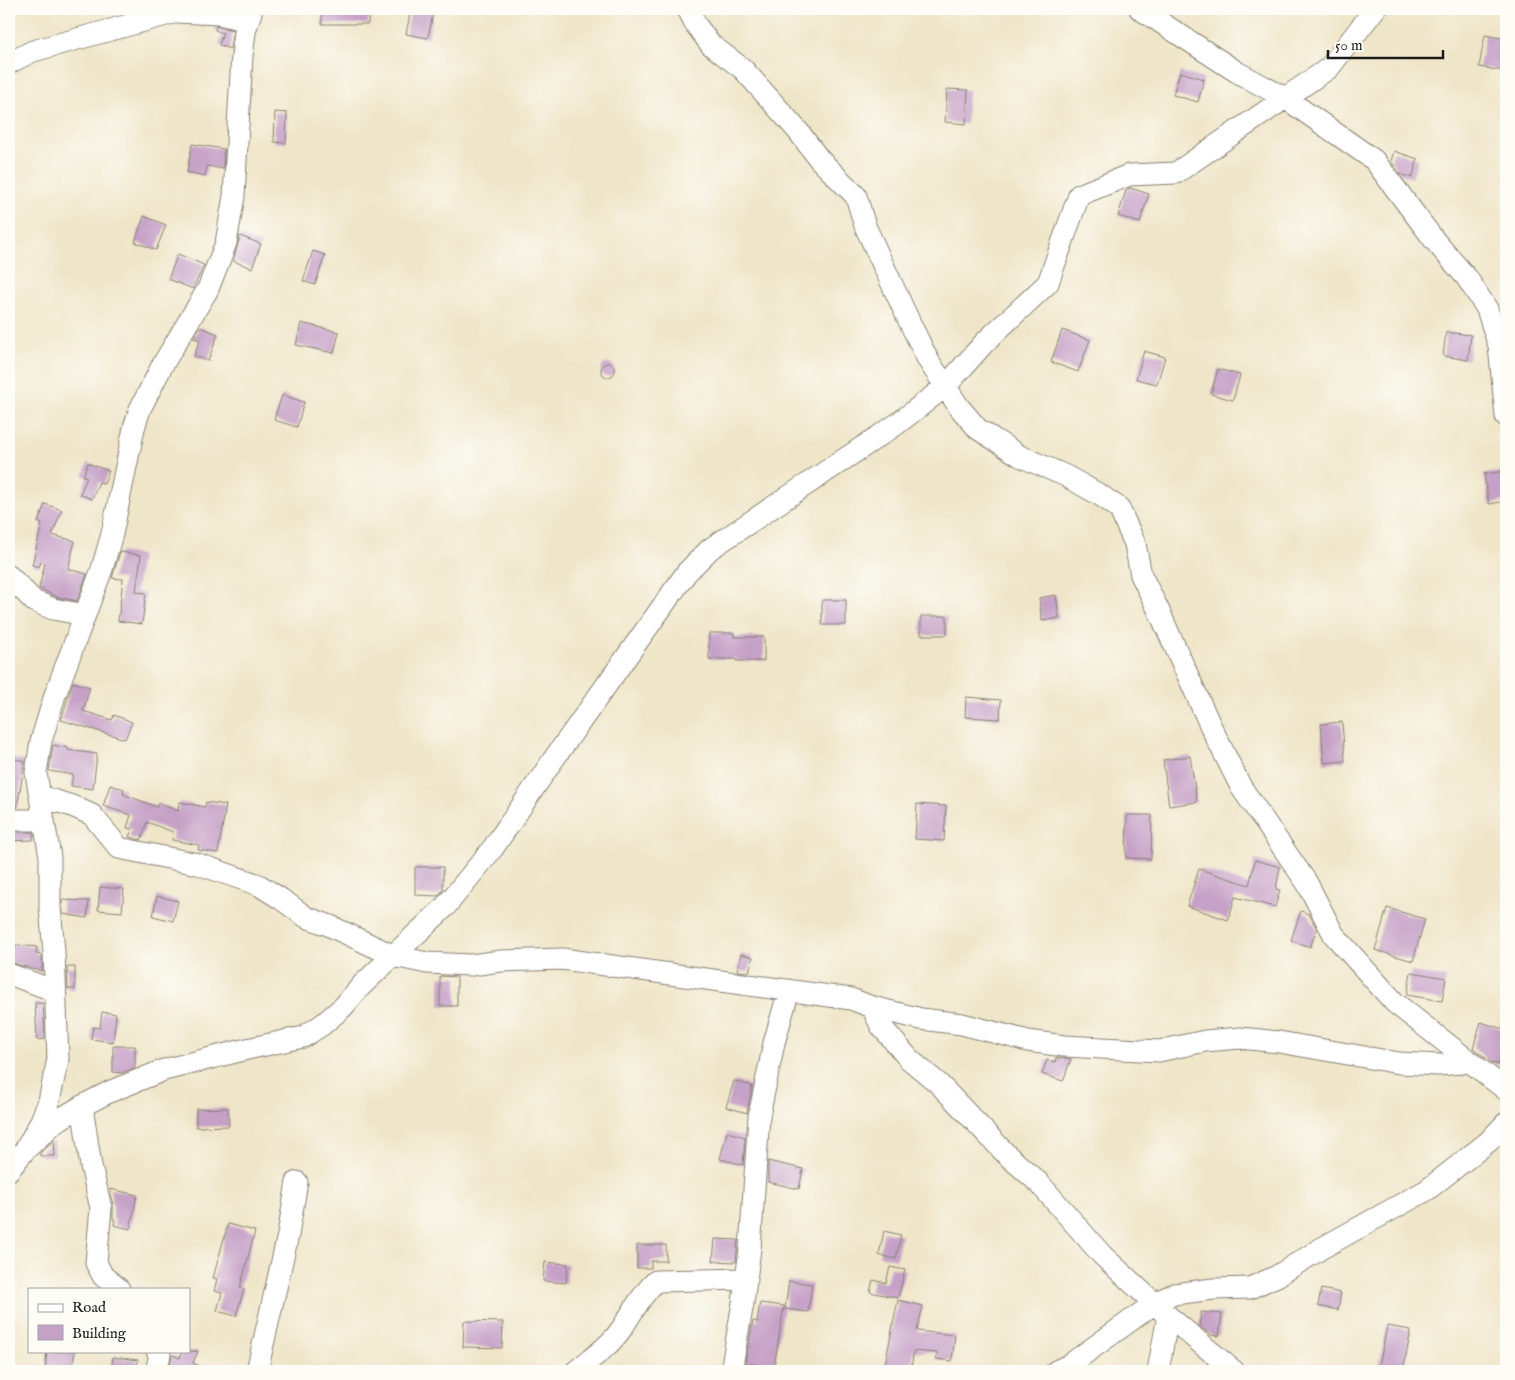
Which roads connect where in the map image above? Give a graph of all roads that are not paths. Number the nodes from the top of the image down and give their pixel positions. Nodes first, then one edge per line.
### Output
1 (688, 9) edge
2 (1140, 9) edge
3 (1375, 9) edge
4 (250, 15) edge
5 (9, 63) edge
6 (1285, 98) junction
7 (1503, 346) edge
8 (946, 386) junction
9 (1506, 416) edge
10 (9, 576) edge
11 (9, 594) edge
12 (34, 601) junction
13 (85, 615) junction
14 (40, 796) junction
15 (9, 820) edge
16 (43, 820) junction
17 (394, 956) junction
18 (9, 974) edge
19 (789, 990) junction
20 (55, 991) junction
21 (872, 1007) junction
22 (1472, 1062) junction
23 (1506, 1090) edge
24 (82, 1106) junction
25 (1506, 1123) edge
26 (25, 1150) junction
27 (9, 1170) edge
28 (297, 1182) dead end
29 (747, 1279) junction
30 (119, 1288) edge
31 (1162, 1310) junction
32 (158, 1352) edge
33 (156, 1371) edge
34 (257, 1371) edge
35 (576, 1371) edge
36 (731, 1371) edge
37 (1056, 1371) edge
38 (1158, 1371) edge
39 (1234, 1371) edge

1 - 8 street
2 - 6 street
3 - 6 street
4 - 5 street
4 - 13 street
6 - 7 street
6 - 8 street
7 - 9 street
8 - 17 street
8 - 22 street
10 - 12 street
11 - 12 street
12 - 13 street
13 - 14 street
14 - 16 street
14 - 17 street
15 - 16 street
16 - 20 street
17 - 19 street
17 - 24 street
18 - 20 street
19 - 21 street
19 - 29 street
20 - 26 street
21 - 22 street
21 - 31 street
22 - 23 street
24 - 26 street
24 - 30 street
25 - 31 street
26 - 27 street
28 - 34 street
29 - 35 street
29 - 36 street
31 - 37 street
31 - 38 street
31 - 39 street
32 - 33 street

